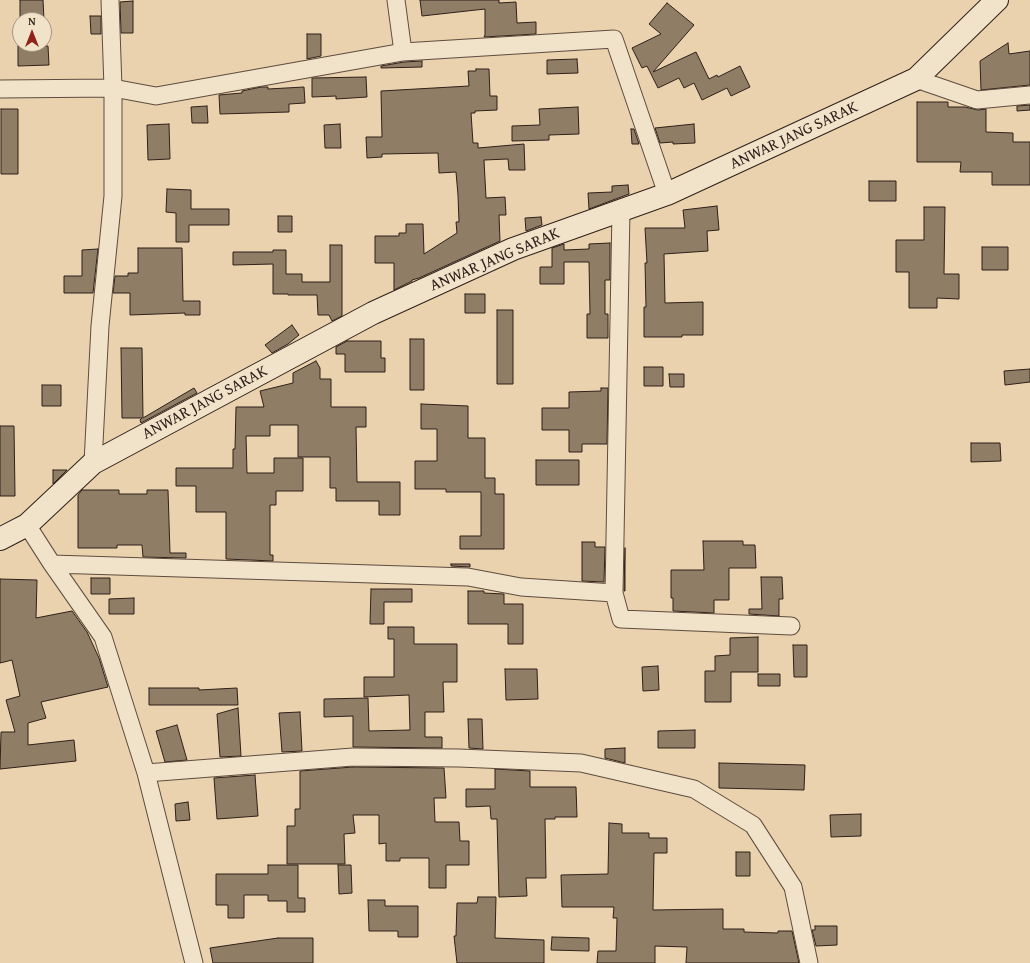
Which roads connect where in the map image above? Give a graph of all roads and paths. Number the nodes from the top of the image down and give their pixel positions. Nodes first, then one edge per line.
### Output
1 (110, 0) edge
2 (396, 0) edge
3 (997, 0) edge
4 (403, 52) junction
5 (916, 79) junction
6 (113, 88) junction
7 (0, 89) edge
8 (1030, 95) edge
9 (667, 194) junction
10 (621, 210) junction
11 (94, 463) junction
12 (27, 525) junction
13 (0, 539) edge
14 (52, 564) junction
15 (614, 593) junction
16 (791, 626) dead end
17 (146, 773) junction
18 (194, 963) edge
19 (809, 963) edge

1 - 6 street
2 - 4 street
3 - 5 main road, ANWAR JANG SARAK
4 - 6 street
4 - 9 street
5 - 8 street
5 - 9 main road, ANWAR JANG SARAK
6 - 7 street
6 - 11 street
9 - 10 main road, ANWAR JANG SARAK
10 - 11 main road, ANWAR JANG SARAK
10 - 15 street
11 - 12 main road, ANWAR JANG SARAK
12 - 13 main road, ANWAR JANG SARAK
12 - 14 street
14 - 15 street
14 - 17 street
15 - 16 street
17 - 18 street
17 - 19 street

